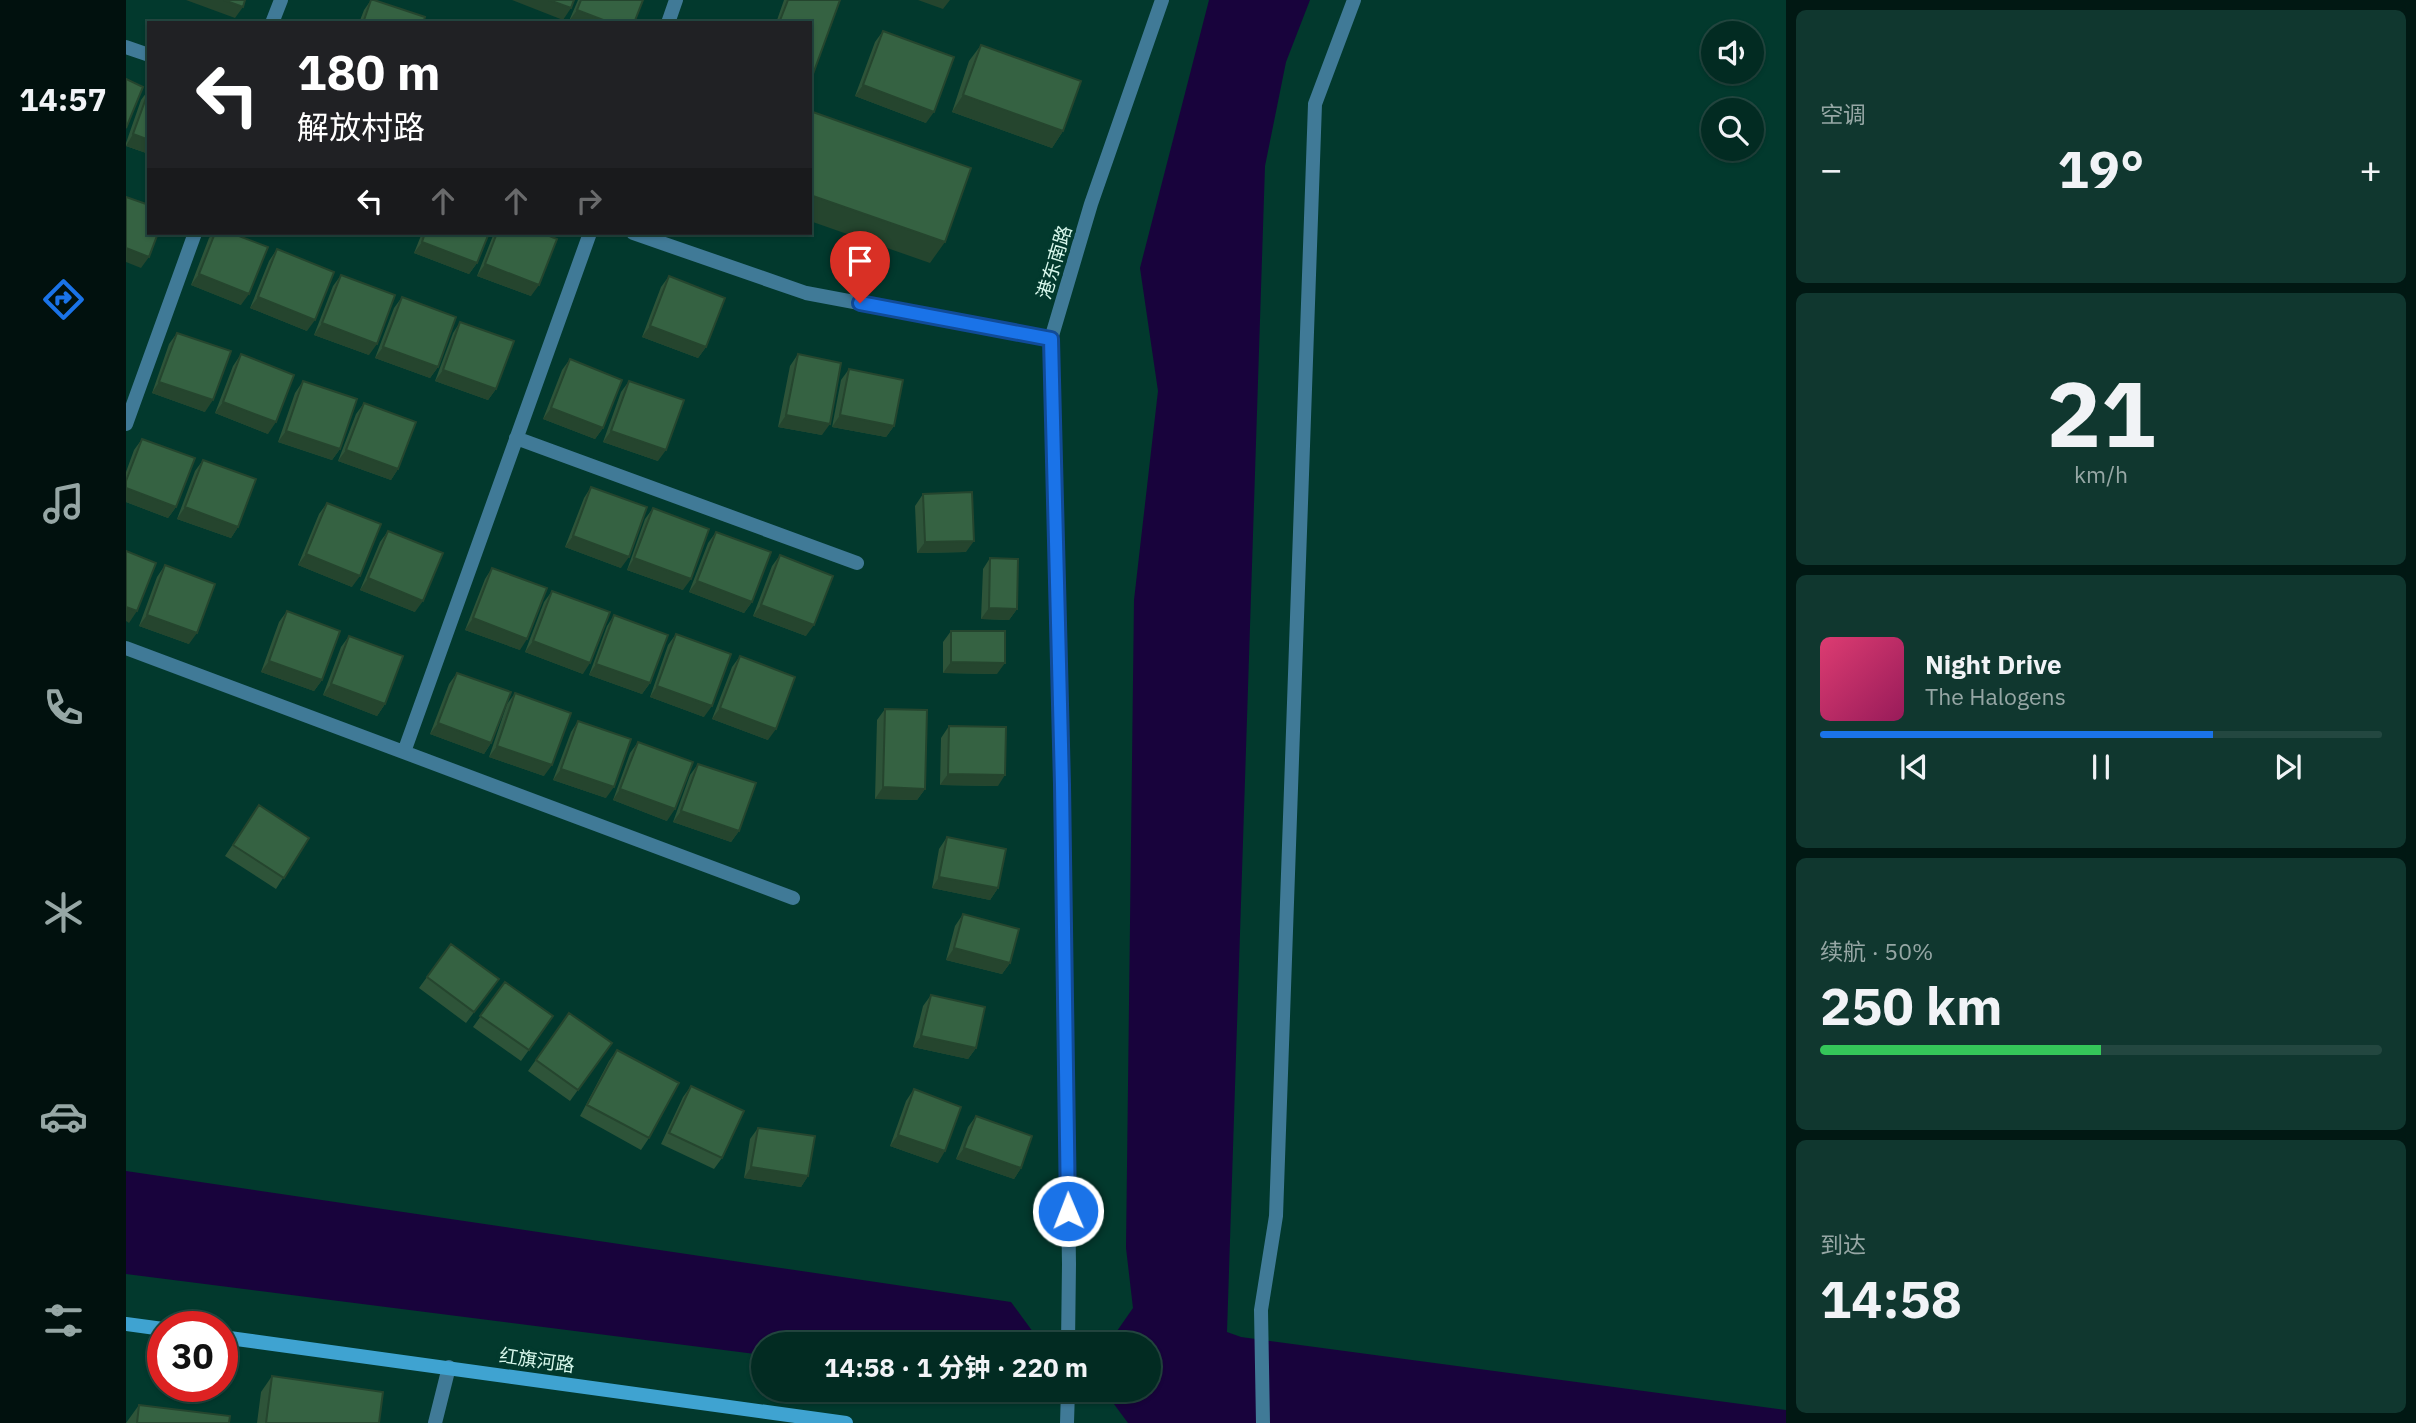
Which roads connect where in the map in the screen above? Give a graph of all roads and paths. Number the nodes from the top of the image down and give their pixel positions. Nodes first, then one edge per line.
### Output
1 (281, 0) edge
2 (676, 0) edge
3 (1162, 0) edge
4 (1354, 0) edge
5 (273, 21) edge
6 (668, 21) edge
7 (126, 47) edge
8 (147, 54) edge
9 (194, 235) edge
10 (589, 235) edge
11 (639, 235) edge
12 (1051, 339) junction
13 (126, 424) edge
14 (516, 438) junction
15 (858, 563) dead end
16 (126, 648) edge
17 (404, 752) junction
18 (793, 898) dead end
19 (126, 1324) edge
20 (147, 1327) edge
21 (1068, 1332) edge
22 (238, 1339) edge
23 (449, 1367) junction
24 (1068, 1402) edge
25 (435, 1423) edge
26 (846, 1423) edge
27 (1067, 1423) edge
28 (1263, 1423) edge

1 - 5 street
2 - 6 street
3 - 12 street, 港东南路
4 - 28 street
7 - 8 street
9 - 13 street
10 - 14 street
11 - 12 street
12 - 21 street, 港东南路
14 - 15 street
14 - 17 street
16 - 17 street
17 - 18 street
19 - 20 street
22 - 23 street, 红旗河路
23 - 25 street
23 - 26 street, 红旗河路
24 - 27 street

